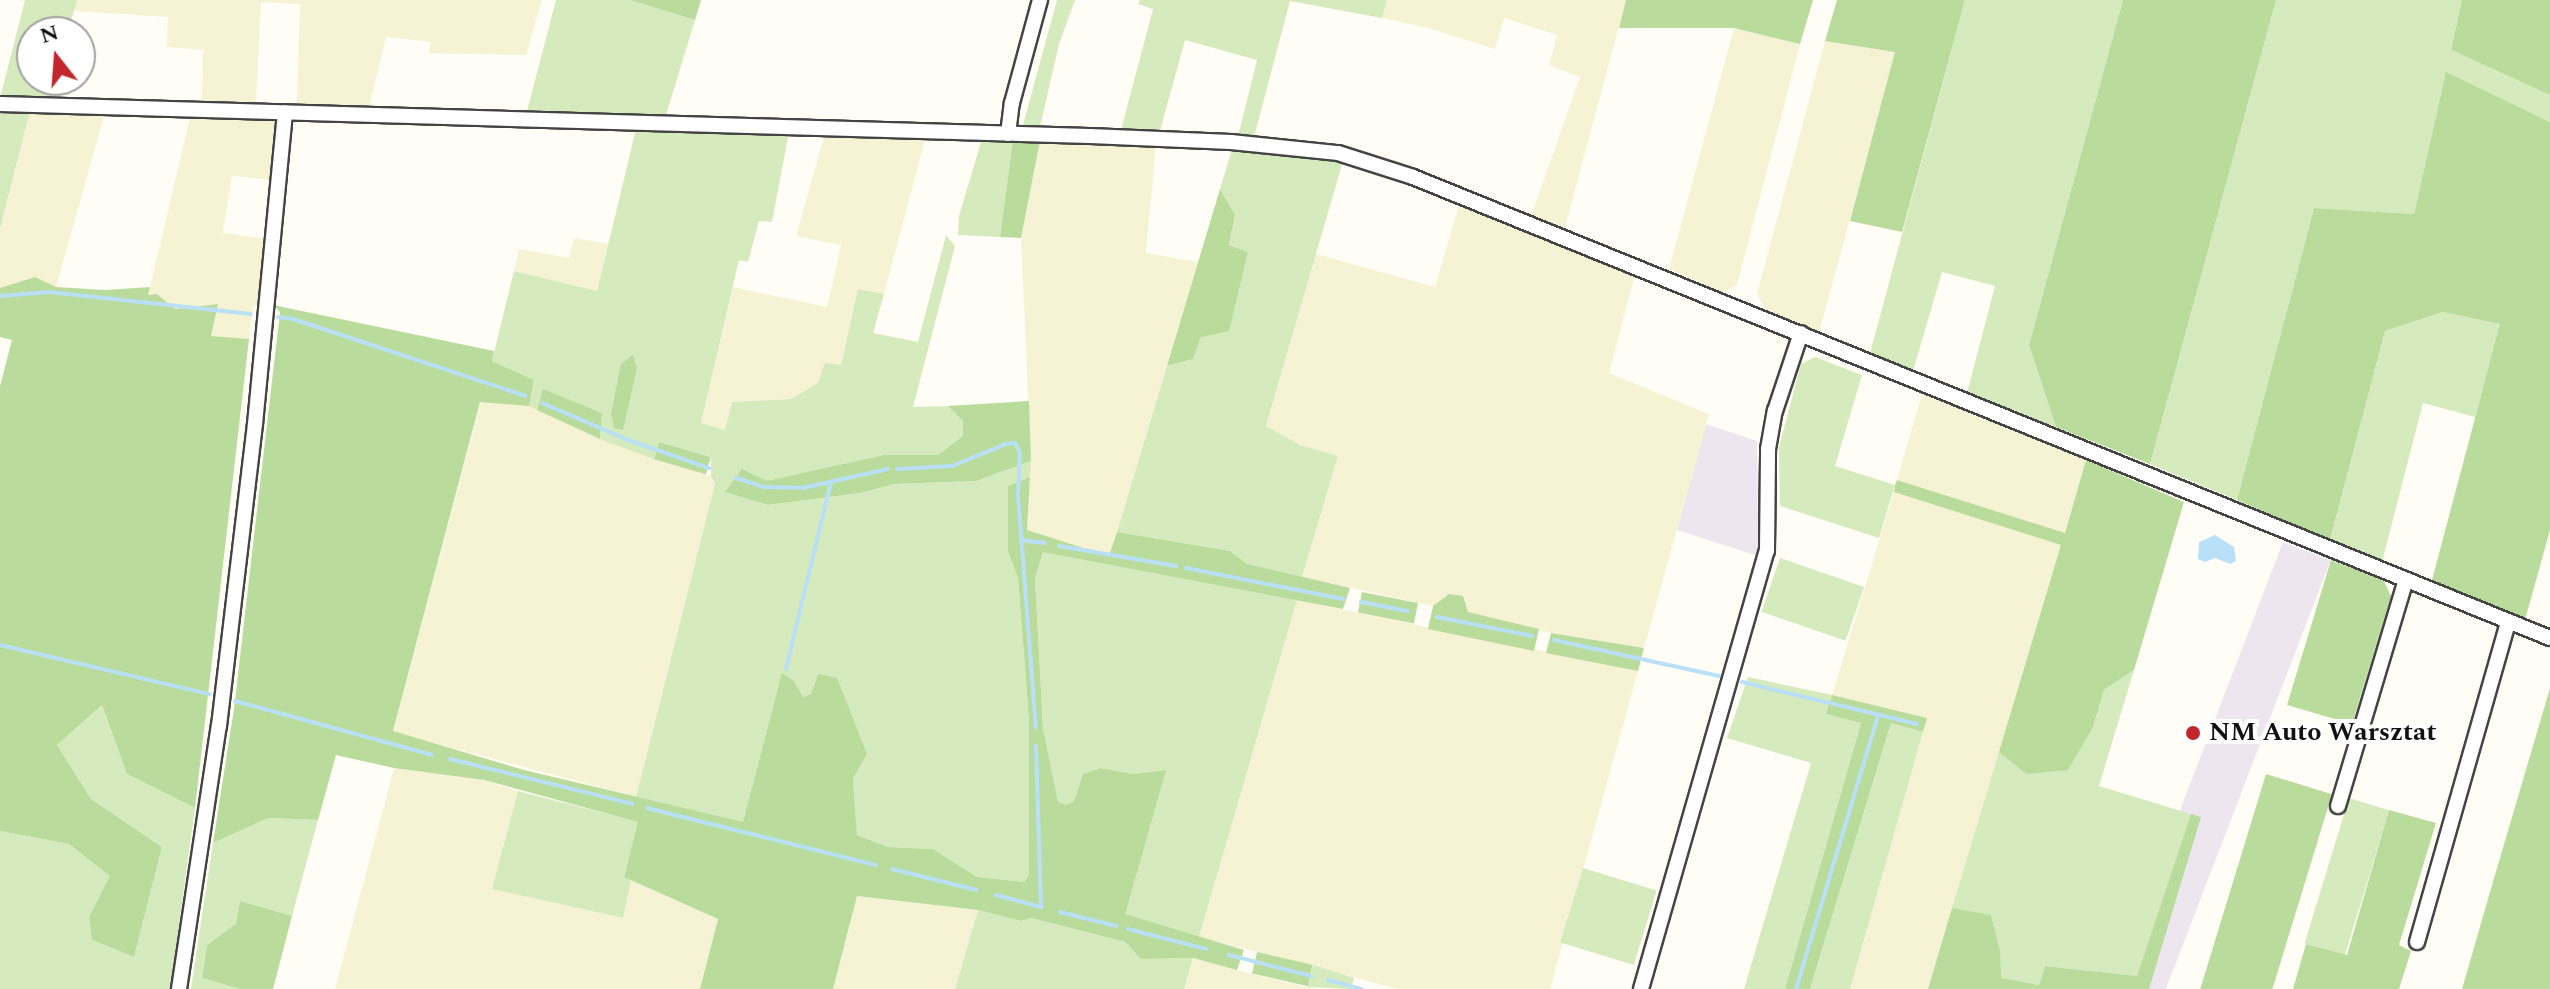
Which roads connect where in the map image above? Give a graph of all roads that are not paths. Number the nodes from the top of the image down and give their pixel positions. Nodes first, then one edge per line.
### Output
1 (1040, 0) edge
2 (0, 104) edge
3 (285, 112) junction
4 (1008, 134) junction
5 (1801, 333) junction
6 (2406, 580) junction
7 (2508, 622) junction
8 (2550, 638) edge
9 (2338, 806) dead end
10 (2417, 942) dead end
11 (179, 989) edge
12 (1641, 989) edge

1 - 4 street
2 - 3 street
3 - 4 street
3 - 11 street
4 - 5 street
5 - 6 street
5 - 12 street
6 - 7 street
6 - 9 street
7 - 8 street
7 - 10 street

